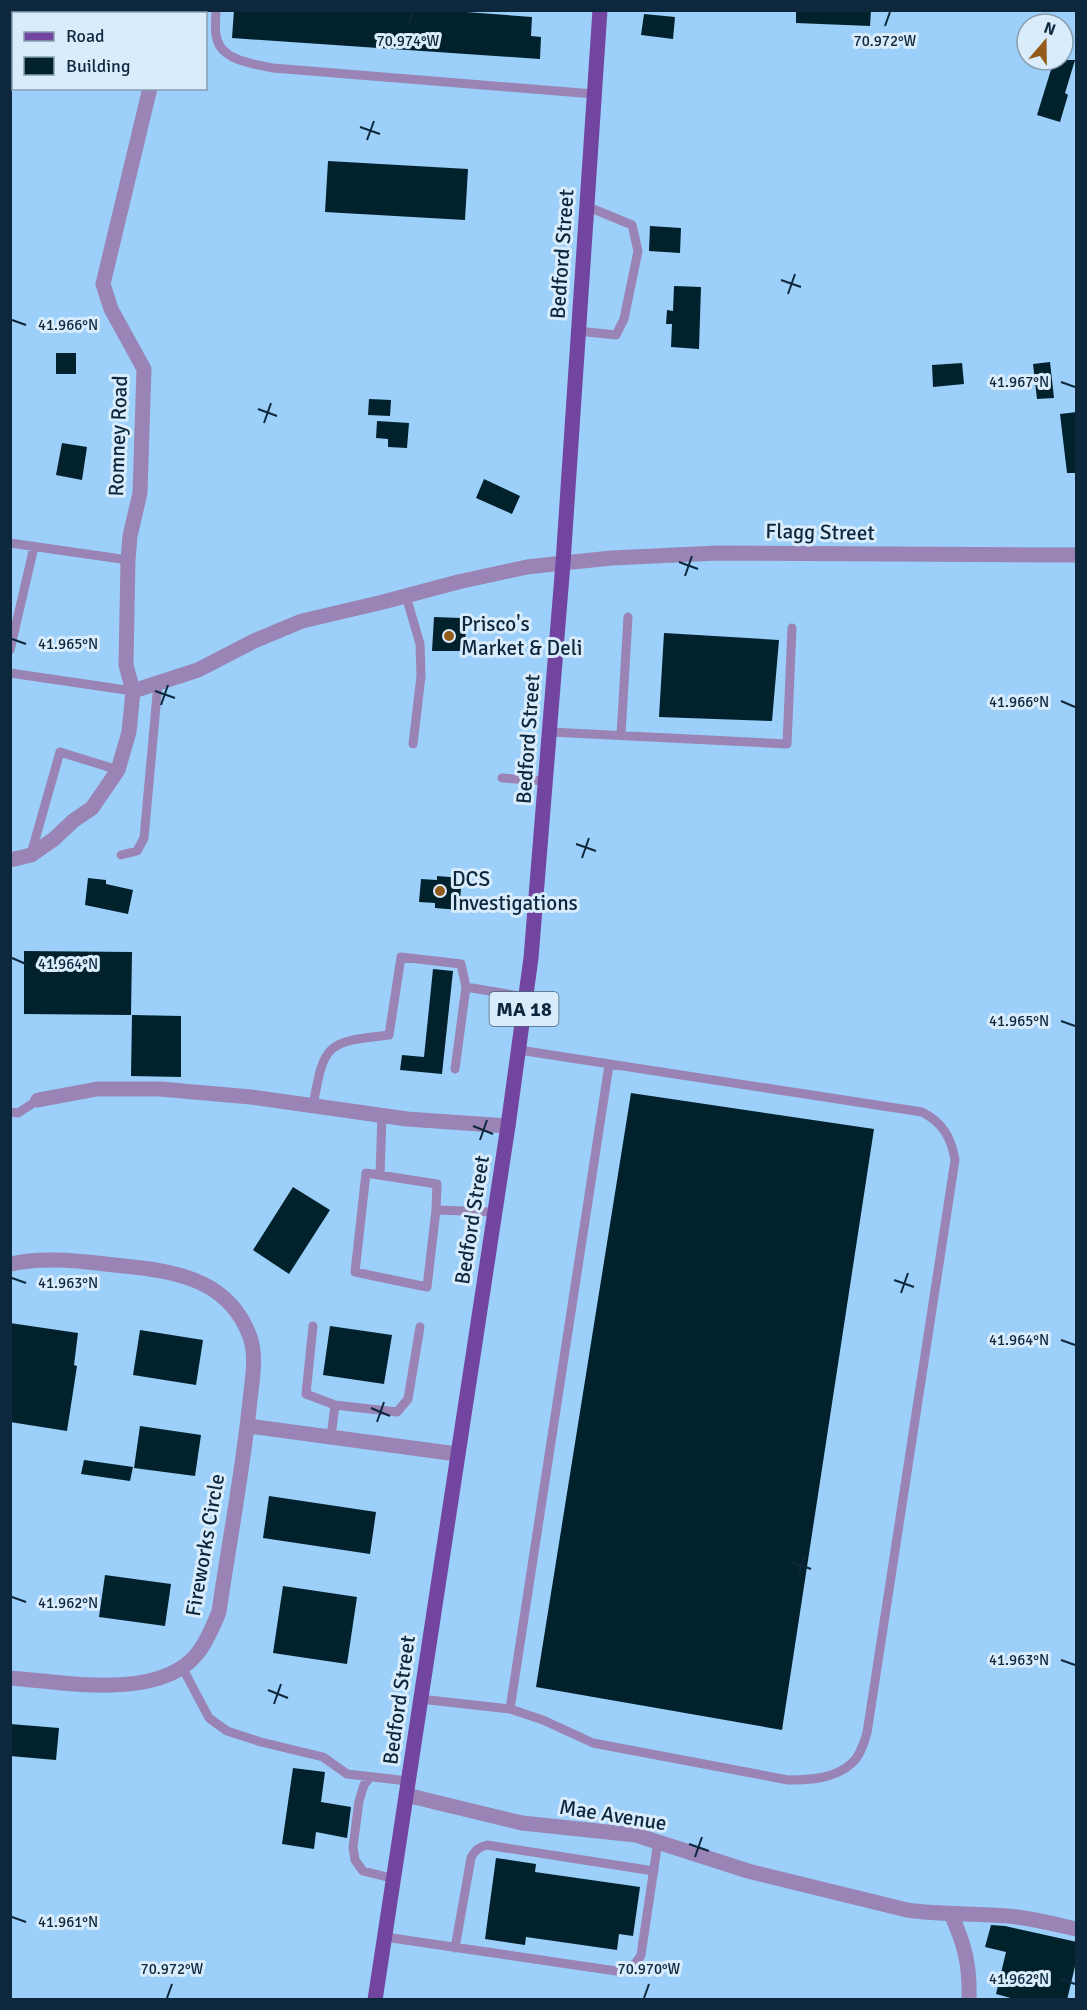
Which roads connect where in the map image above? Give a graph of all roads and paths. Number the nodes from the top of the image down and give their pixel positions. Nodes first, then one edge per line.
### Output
1 (216, 10) edge
2 (600, 10) edge
3 (150, 90) edge
4 (594, 94) junction
5 (586, 206) junction
6 (578, 331) junction
7 (10, 543) edge
8 (34, 547) junction
9 (1077, 555) edge
10 (128, 560) junction
11 (563, 563) junction
12 (406, 596) junction
13 (628, 617) dead end
14 (792, 628) dead end
15 (10, 650) edge
16 (10, 673) edge
17 (158, 684) junction
18 (134, 691) junction
19 (550, 732) junction
20 (621, 735) junction
21 (413, 744) dead end
22 (118, 770) junction
23 (502, 778) dead end
24 (546, 781) junction
25 (31, 855) junction
26 (121, 855) dead end
27 (10, 860) edge
28 (466, 987) junction
29 (526, 997) junction
30 (519, 1050) junction
31 (609, 1065) junction
32 (455, 1069) dead end
33 (38, 1100) joint
34 (313, 1106) junction
35 (10, 1112) edge
36 (382, 1115) junction
37 (508, 1126) junction
38 (380, 1175) junction
39 (436, 1210) junction
40 (494, 1212) junction
41 (10, 1264) edge
42 (313, 1326) dead end
43 (420, 1327) dead end
44 (335, 1405) junction
45 (248, 1426) junction
46 (331, 1437) junction
47 (457, 1454) junction
48 (182, 1667) junction
49 (10, 1678) edge
50 (420, 1699) junction
51 (510, 1709) junction
52 (370, 1777) junction
53 (407, 1788) junction
54 (658, 1841) junction
55 (654, 1871) junction
56 (394, 1879) junction
57 (951, 1914) junction
58 (1077, 1929) edge
59 (385, 1937) junction
60 (455, 1948) junction
61 (375, 2000) edge
62 (969, 2000) edge

1 - 4 lane
2 - 4 main road, Bedford Street / MA 18
3 - 10 street, Romney Road
4 - 5 main road, Bedford Street / MA 18
5 - 6 main road, Bedford Street / MA 18
5 - 6 lane
6 - 11 main road, Bedford Street / MA 18
7 - 8 lane
8 - 10 lane
8 - 15 lane
9 - 11 street, Flagg Street
10 - 18 street, Romney Road
11 - 12 street
11 - 19 main road, Bedford Street / MA 18
12 - 17 street
12 - 21 lane
13 - 20 lane
14 - 20 lane
16 - 18 lane
17 - 18 street
17 - 26 lane
18 - 22 street, Romney Road
19 - 20 lane
19 - 24 main road, Bedford Street / MA 18
22 - 25 street, Romney Road
22 - 25 lane
23 - 24 lane
24 - 29 main road, Bedford Street / MA 18
25 - 27 street, Romney Road
28 - 29 lane
28 - 32 lane
28 - 34 lane
29 - 30 main road, Bedford Street / MA 18
30 - 31 lane
30 - 37 main road, Bedford Street / MA 18
31 - 51 lane
31 - 51 lane
33 - 34 street
33 - 35 lane
34 - 36 street
36 - 37 street
36 - 38 lane
37 - 40 main road, Bedford Street / MA 18
38 - 39 lane
38 - 39 lane
39 - 40 lane
40 - 47 main road, Bedford Street / MA 18
41 - 45 street, Fireworks Circle
42 - 44 lane
43 - 44 lane
44 - 46 lane
45 - 46 street
45 - 48 street, Fireworks Circle
46 - 47 street
47 - 50 main road, Bedford Street / MA 18
48 - 49 street, Fireworks Circle
48 - 52 lane
50 - 51 lane
50 - 53 main road, Bedford Street / MA 18
52 - 53 lane
52 - 56 lane
53 - 54 street, Mae Avenue
53 - 56 main road, Bedford Street / MA 18
54 - 55 lane
54 - 57 street, Mae Avenue
55 - 60 lane
55 - 60 lane
56 - 59 main road, Bedford Street / MA 18
57 - 58 street, Mae Avenue
57 - 62 street
59 - 60 lane
59 - 61 main road, Bedford Street / MA 18

